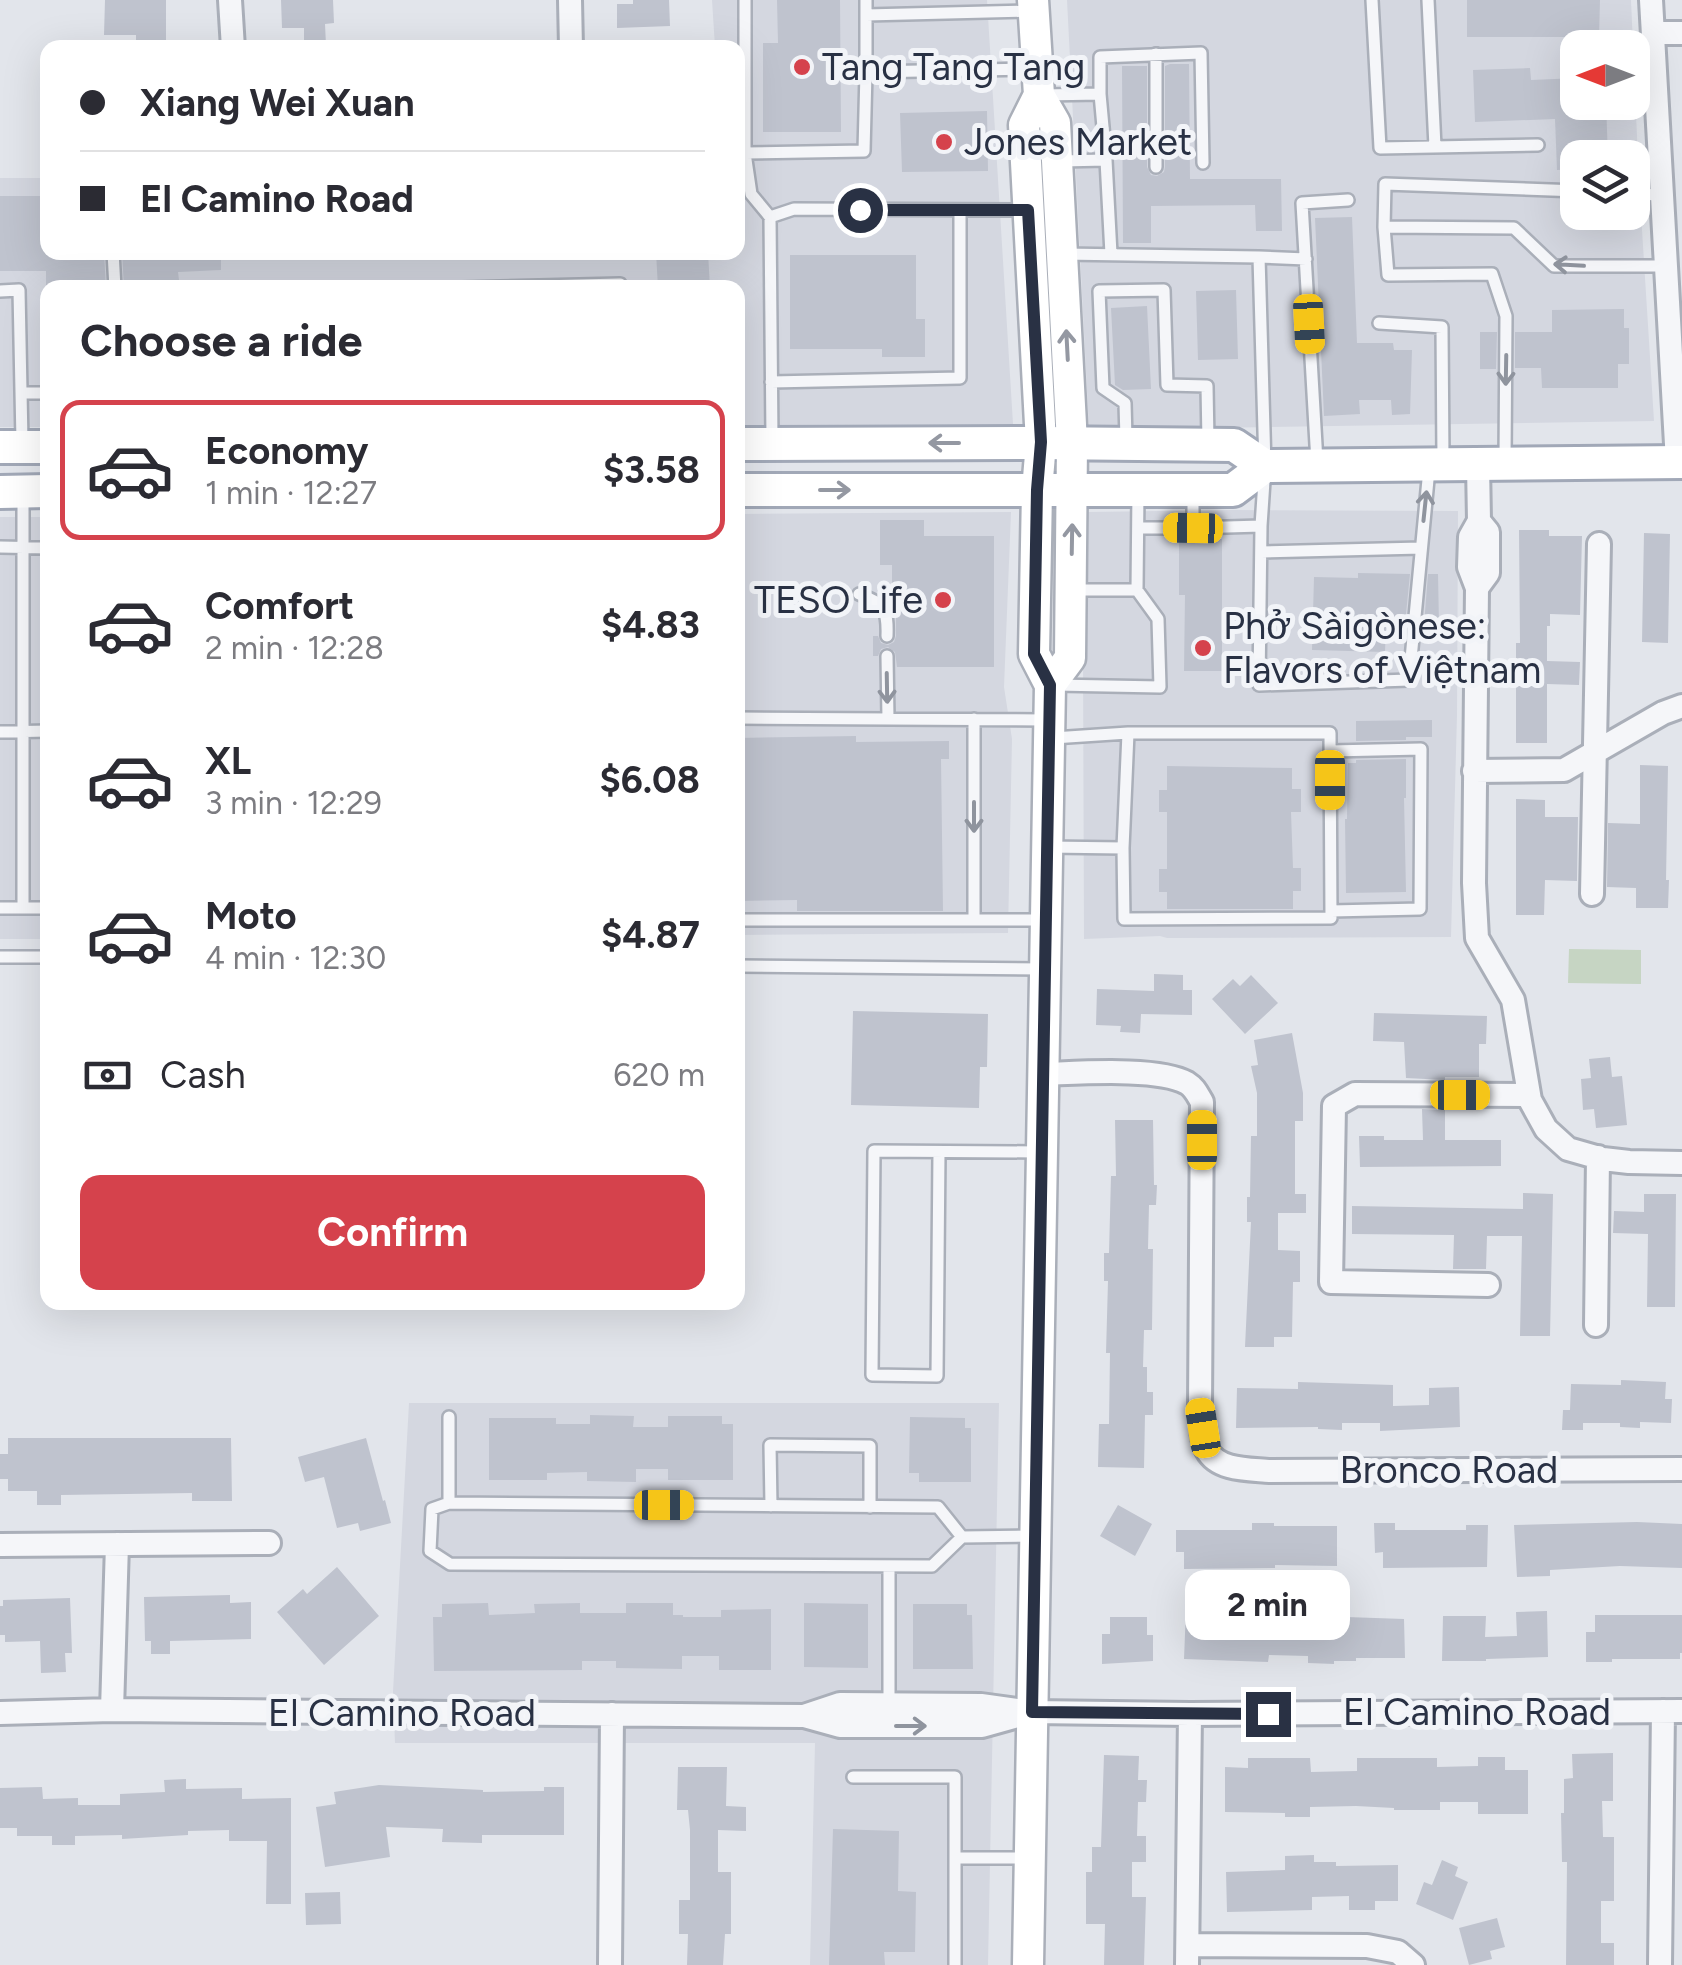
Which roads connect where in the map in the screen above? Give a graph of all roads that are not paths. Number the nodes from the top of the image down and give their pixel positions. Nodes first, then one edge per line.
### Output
1 (230, 0) edge
2 (570, 0) edge
3 (745, 0) edge
4 (866, 0) edge
5 (1372, 0) edge
6 (1428, 0) edge
7 (1651, 0) edge
8 (1033, 6) edge
9 (866, 14) junction
10 (1653, 34) junction
11 (1682, 34) edge
12 (232, 40) edge
13 (571, 40) edge
14 (1156, 54) junction
15 (866, 72) junction
16 (1038, 82) junction
17 (1100, 94) junction
18 (1538, 145) dead end
19 (1435, 147) junction
20 (746, 153) junction
21 (1106, 160) junction
22 (1058, 161) junction
23 (745, 162) edge
24 (1203, 162) dead end
25 (1156, 167) dead end
26 (745, 183) edge
27 (1560, 191) edge
28 (1348, 200) dead end
29 (1669, 203) edge
30 (960, 210) junction
31 (1028, 210) junction
32 (770, 217) junction
33 (1384, 227) junction
34 (1062, 254) junction
35 (1111, 254) junction
36 (1259, 257) junction
37 (1306, 259) junction
38 (1666, 266) junction
39 (0, 290) edge
40 (1676, 317) edge
41 (1379, 323) dead end
42 (771, 382) junction
43 (22, 393) junction
44 (40, 393) edge
45 (1057, 443) junction
46 (745, 444) edge
47 (772, 444) junction
48 (1126, 444) junction
49 (1208, 445) junction
50 (23, 447) edge
51 (1680, 462) edge
52 (1492, 464) junction
53 (1436, 465) junction
54 (1265, 466) junction
55 (1317, 466) junction
56 (745, 490) edge
57 (1037, 490) junction
58 (1073, 490) junction
59 (1138, 490) junction
60 (1193, 490) junction
61 (24, 491) edge
62 (1261, 526) junction
63 (1138, 528) junction
64 (1193, 528) junction
65 (1599, 544) dead end
66 (0, 547) edge
67 (23, 547) junction
68 (40, 548) edge
69 (1421, 548) junction
70 (1260, 552) junction
71 (1071, 590) junction
72 (1137, 590) junction
73 (859, 594) dead end
74 (887, 636) dead end
75 (887, 656) dead end
76 (1050, 685) junction
77 (1682, 706) edge
78 (745, 718) edge
79 (888, 719) junction
80 (974, 719) junction
81 (1049, 729) junction
82 (40, 731) edge
83 (0, 732) edge
84 (23, 732) junction
85 (1128, 734) junction
86 (1330, 751) junction
87 (1595, 754) junction
88 (1474, 771) junction
89 (1048, 847) junction
90 (1123, 848) junction
91 (1592, 894) dead end
92 (0, 908) edge
93 (23, 908) junction
94 (40, 908) edge
95 (1331, 911) junction
96 (745, 920) edge
97 (974, 920) junction
98 (1046, 920) junction
99 (0, 957) edge
100 (40, 958) edge
101 (745, 966) edge
102 (1045, 968) junction
103 (1044, 1074) junction
104 (1529, 1096) junction
105 (939, 1152) junction
106 (1042, 1152) junction
107 (1598, 1158) junction
108 (1682, 1163) edge
109 (1488, 1285) dead end
110 (1596, 1325) dead end
111 (449, 1417) dead end
112 (1682, 1469) edge
113 (449, 1504) junction
114 (771, 1506) junction
115 (870, 1507) junction
116 (1035, 1536) junction
117 (962, 1537) junction
118 (269, 1543) dead end
119 (117, 1544) junction
120 (0, 1545) edge
121 (890, 1566) junction
122 (889, 1704) junction
123 (112, 1710) junction
124 (1673, 1711) edge
125 (1032, 1712) junction
126 (0, 1713) edge
127 (612, 1714) junction
128 (1190, 1714) junction
129 (804, 1716) junction
130 (852, 1777) dead end
131 (955, 1858) junction
132 (1030, 1858) junction
133 (1187, 1955) edge
134 (1411, 1963) edge
135 (610, 1965) edge
136 (955, 1965) edge
137 (1028, 1965) edge
138 (1660, 1965) edge

1 - 12 street
2 - 13 street
3 - 20 lane
4 - 9 lane
5 - 19 lane
6 - 19 lane
7 - 10 street
8 - 9 lane
8 - 16 main road
9 - 15 lane
10 - 11 street
10 - 29 street
14 - 17 lane
14 - 24 lane
14 - 25 lane
15 - 16 lane
15 - 20 lane
16 - 17 lane
16 - 22 main road
16 - 31 main road
17 - 21 lane
18 - 19 lane
20 - 23 lane
21 - 22 lane
21 - 35 lane
22 - 34 main road
26 - 32 lane
27 - 33 lane
28 - 37 lane
29 - 38 street
30 - 31 lane
30 - 32 lane
30 - 42 lane
31 - 45 main road
32 - 42 lane
38 -> 33 lane
33 -> 52 lane
34 - 35 lane
45 -> 34 main road
35 - 36 lane
36 - 37 lane
36 - 54 lane
37 - 55 lane
38 - 40 street
39 - 43 lane
40 - 51 street
41 - 53 lane
42 - 47 lane
43 - 44 lane
43 - 50 lane
45 -> 47 main road
45 - 48 main road
45 - 57 main road
45 - 58 main road
46 - 47 main road
48 - 49 main road
48 - 49 lane
49 - 54 main road
51 - 52 main road
52 - 53 main road
52 - 88 street
53 - 55 main road
69 -> 53 lane
54 - 55 main road
54 - 60 main road
54 - 62 lane
56 -> 57 main road
57 - 58 main road
57 - 76 main road
58 - 59 main road
71 -> 58 main road
59 - 60 main road
59 - 63 lane
60 - 64 lane
61 - 67 lane
62 - 64 lane
62 - 70 lane
63 - 64 lane
63 - 72 lane
65 - 87 street
66 - 67 lane
67 - 68 lane
67 - 84 lane
69 - 70 lane
69 - 70 lane
71 - 72 lane
71 - 76 main road
72 - 76 lane
73 - 74 lane
75 -> 79 lane
76 - 81 main road
77 - 87 street
78 - 79 lane
79 - 80 lane
80 - 81 lane
80 -> 97 lane
81 - 85 lane
81 - 89 main road
82 - 84 lane
83 - 84 lane
84 - 93 lane
85 - 86 lane
85 - 90 lane
86 - 95 lane
86 - 95 lane
87 - 88 street
87 - 91 street
88 - 104 street
89 - 90 lane
89 - 98 main road
90 - 95 lane
92 - 93 lane
93 - 94 lane
96 - 97 lane
97 - 98 lane
98 - 102 main road
99 - 100 lane
101 - 102 lane
102 - 103 main road
103 - 106 main road
103 - 112 street, Bronco Road
104 - 107 street
104 - 109 street
105 - 105 lane
105 - 106 lane
106 - 116 main road
107 - 108 street
107 - 110 street
111 - 113 lane
113 - 114 lane
113 - 121 lane
114 - 115 lane
114 - 115 lane
115 - 117 lane
116 - 117 lane
116 - 125 main road
117 - 121 lane
118 - 119 street
119 - 120 street
119 - 123 street
121 - 122 lane
122 - 125 street, El Camino Road
122 - 129 street, El Camino Road
123 - 126 street, El Camino Road
123 - 127 street, El Camino Road
124 - 128 street, El Camino Road
124 - 138 street
125 - 128 street, El Camino Road
129 -> 125 street, El Camino Road
125 - 132 main road
127 - 129 street, El Camino Road
127 - 135 street
128 - 133 street
130 - 131 lane
131 - 132 lane
131 - 136 lane
132 - 137 main road
133 - 134 street

